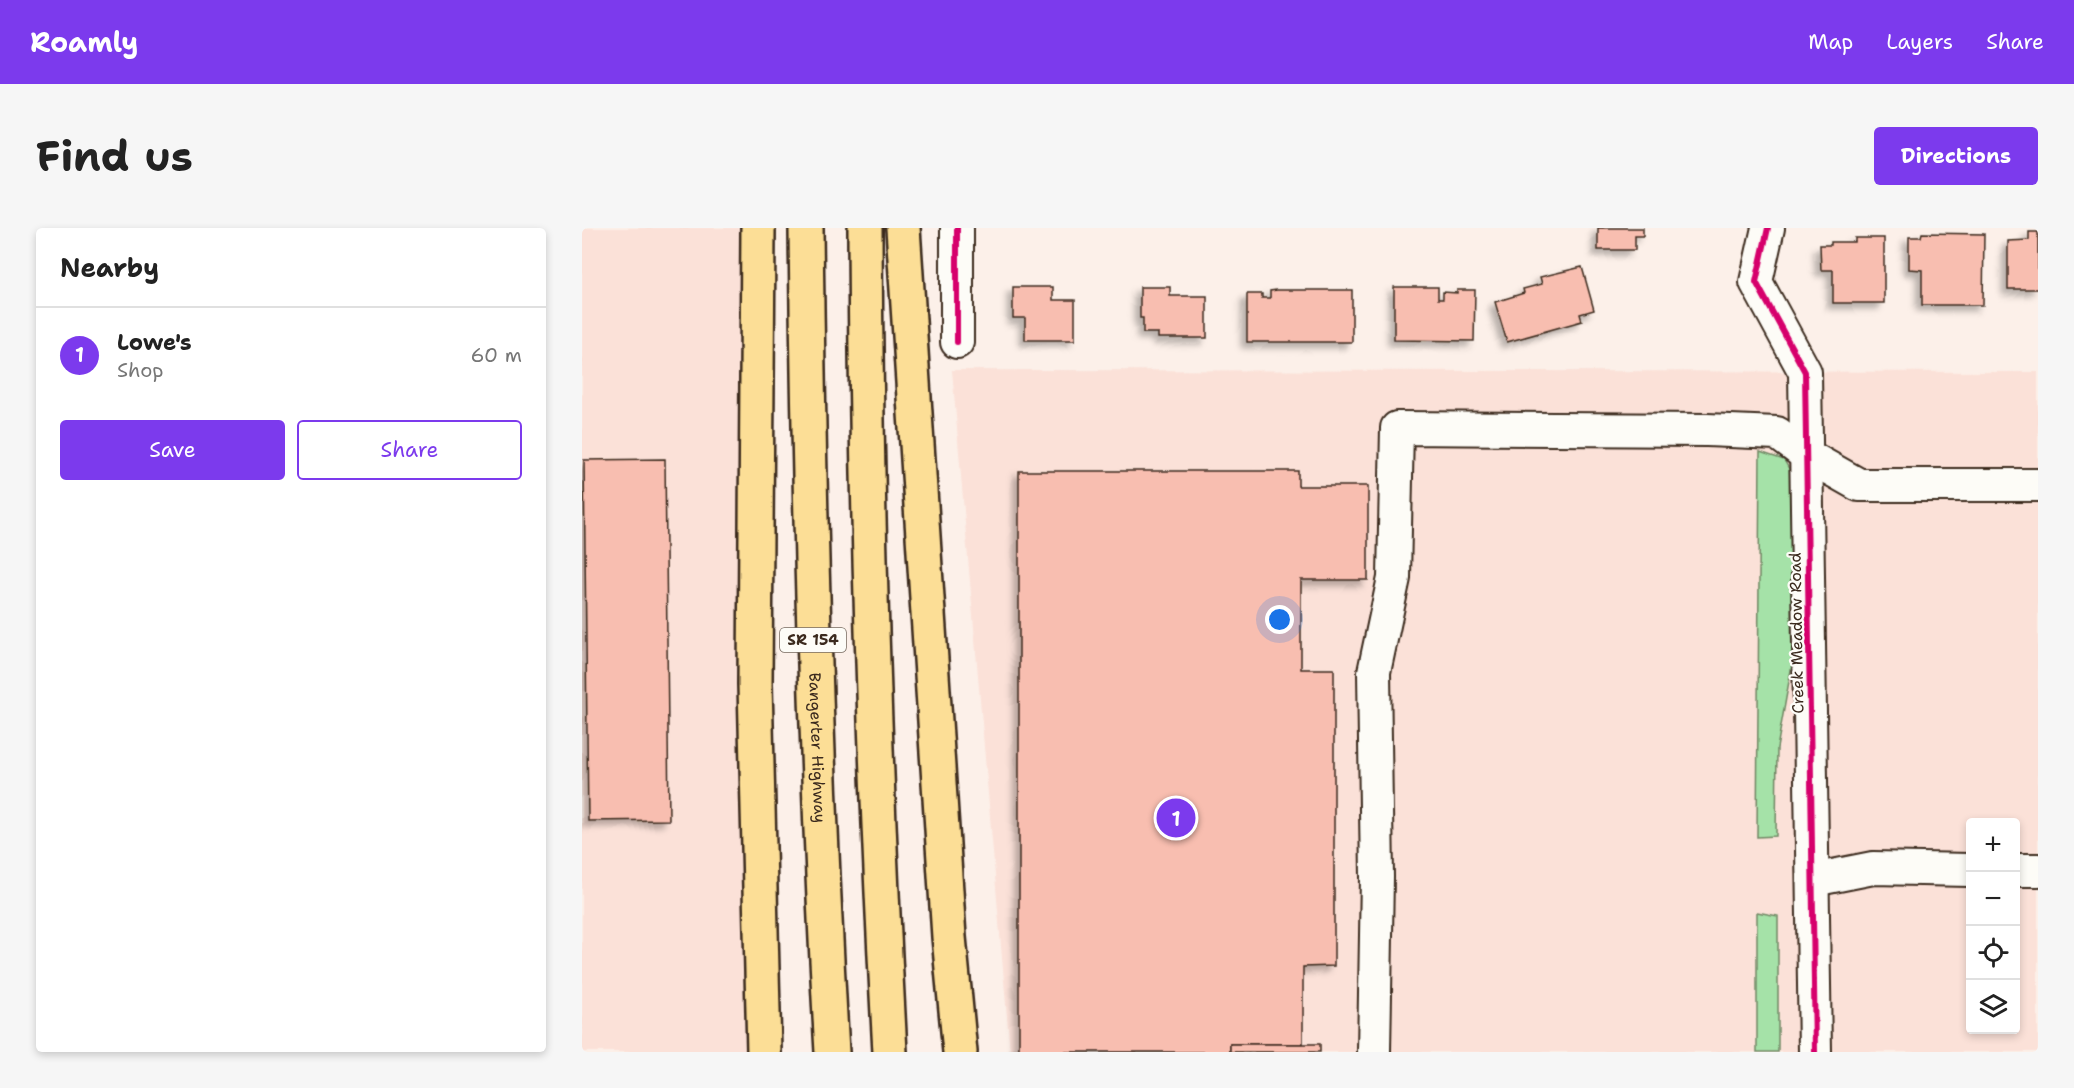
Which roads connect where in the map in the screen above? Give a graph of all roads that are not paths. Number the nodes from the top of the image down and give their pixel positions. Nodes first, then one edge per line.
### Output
1 (758, 228) edge
2 (806, 228) edge
3 (865, 228) edge
4 (903, 228) edge
5 (957, 228) edge
6 (1768, 228) edge
7 (957, 342) dead end
8 (1806, 455) junction
9 (2038, 485) edge
10 (1966, 870) edge
11 (2020, 870) edge
12 (2038, 870) edge
13 (1813, 880) junction
14 (764, 1052) edge
15 (832, 1052) edge
16 (890, 1052) edge
17 (960, 1052) edge
18 (1374, 1052) edge
19 (1815, 1052) edge

1 - 14 highway
2 - 15 highway, Bangerter Highway / SR 154
3 - 16 highway
4 - 17 highway
5 - 7 street
6 - 8 street, Creek Meadow Road
8 - 9 street
8 - 13 street, Creek Meadow Road
8 - 18 street
10 - 13 street
11 - 12 street
13 - 19 street, Creek Meadow Road

